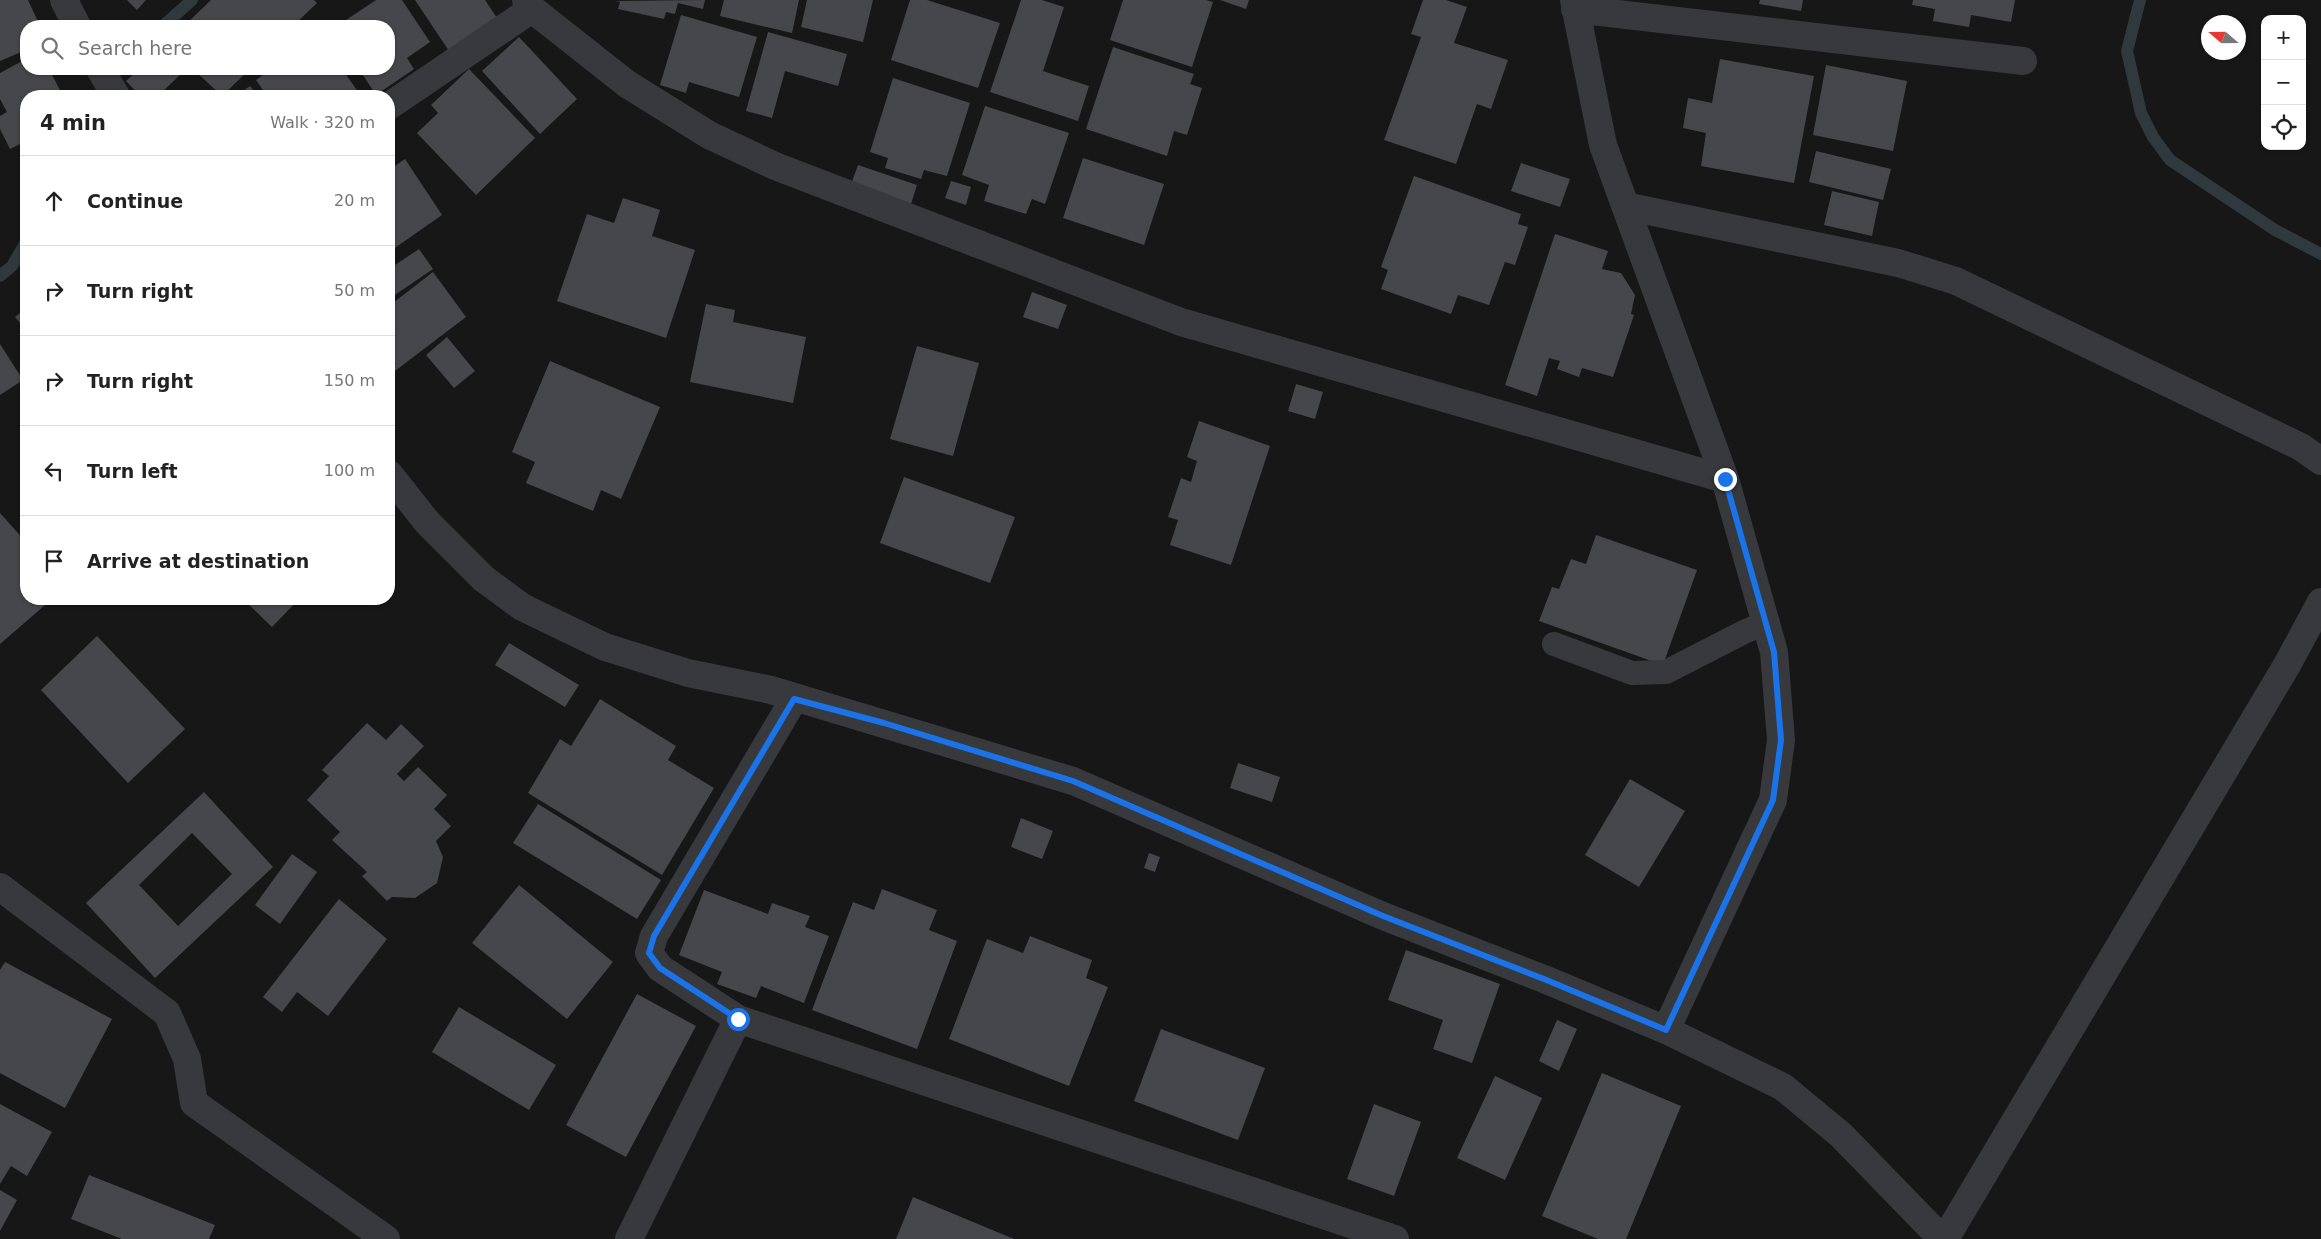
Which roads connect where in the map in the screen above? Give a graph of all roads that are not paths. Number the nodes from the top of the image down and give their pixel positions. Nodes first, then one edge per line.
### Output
1 (64, 0) edge
2 (529, 4) edge
3 (1574, 4) edge
4 (74, 20) edge
5 (2023, 61) dead end
6 (104, 75) edge
7 (112, 90) edge
8 (395, 102) edge
9 (1625, 206) junction
10 (2321, 461) edge
11 (1725, 479) junction
12 (395, 482) edge
13 (2321, 602) edge
14 (1766, 623) junction
15 (1554, 644) dead end
16 (794, 699) junction
17 (0, 887) edge
18 (738, 1019) junction
19 (1666, 1030) junction
20 (386, 1239) edge
21 (629, 1239) edge
22 (1395, 1239) edge
23 (1943, 1239) edge

1 - 4 street
2 - 8 street
2 - 11 street
3 - 5 street
3 - 9 street
6 - 7 street
9 - 10 street
9 - 11 street
11 - 14 street
12 - 16 street
13 - 23 street
14 - 15 lane
14 - 19 street
16 - 18 street
16 - 19 street
17 - 20 street
18 - 21 street
18 - 22 street
19 - 23 street

